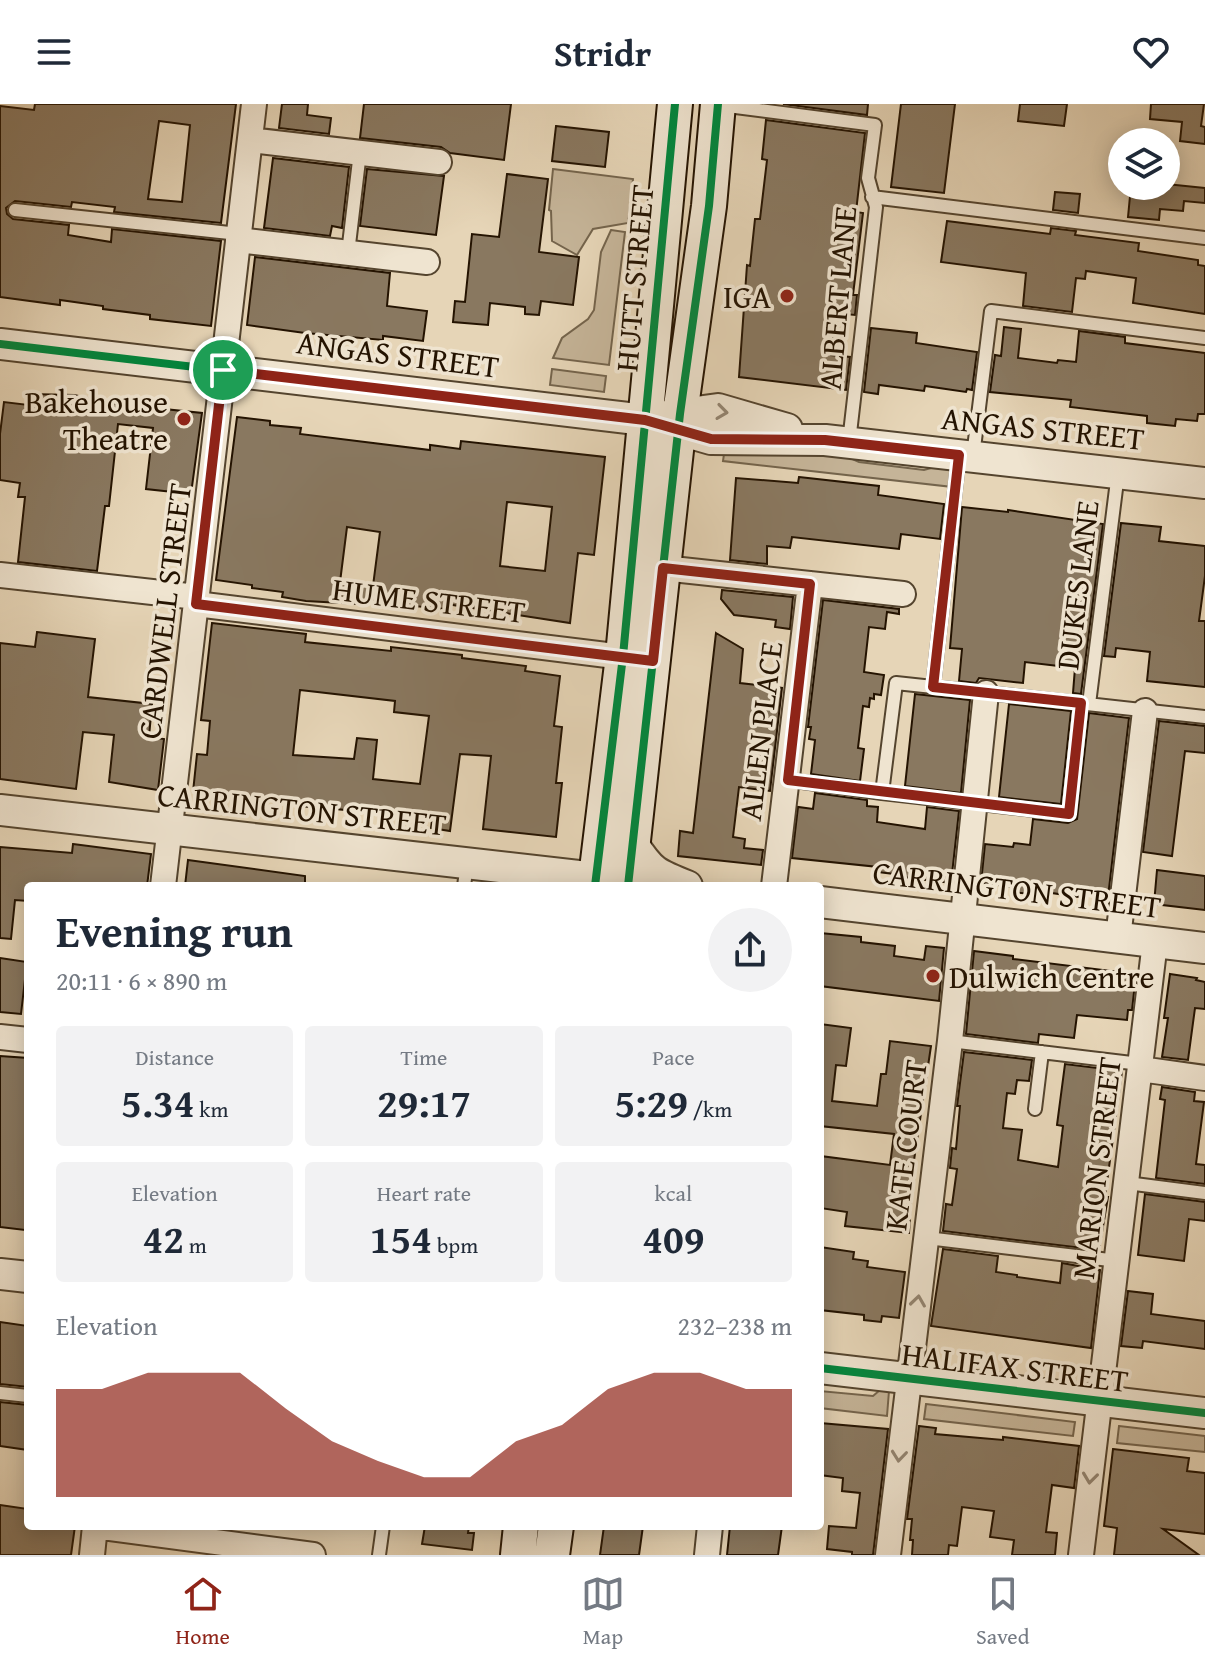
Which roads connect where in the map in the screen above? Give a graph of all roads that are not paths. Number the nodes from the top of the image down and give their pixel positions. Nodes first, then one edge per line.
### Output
1 (254, 104) edge
2 (675, 104) edge
3 (718, 104) edge
4 (250, 140) junction
5 (360, 152) junction
6 (439, 162) dead end
7 (668, 176) junction
8 (711, 181) junction
9 (872, 197) junction
10 (15, 210) dead end
11 (239, 237) junction
12 (1205, 238) edge
13 (348, 253) junction
14 (427, 262) dead end
15 (1205, 338) edge
16 (0, 344) edge
17 (223, 370) junction
18 (645, 420) junction
19 (680, 422) junction
20 (837, 441) junction
21 (966, 456) junction
22 (1118, 473) junction
23 (1205, 483) edge
24 (663, 568) junction
25 (0, 575) edge
26 (810, 584) junction
27 (903, 594) dead end
28 (197, 600) junction
29 (638, 658) junction
30 (933, 687) junction
31 (986, 693) junction
32 (1085, 704) junction
33 (1145, 711) junction
34 (1205, 717) edge
35 (788, 780) junction
36 (882, 793) junction
37 (973, 803) junction
38 (0, 810) edge
39 (170, 830) junction
40 (633, 844) junction
41 (466, 875) edge
42 (164, 882) edge
43 (589, 882) edge
44 (607, 882) edge
45 (608, 882) edge
46 (676, 882) edge
47 (774, 882) edge
48 (824, 902) edge
49 (962, 918) junction
50 (1118, 938) junction
51 (1155, 942) junction
52 (1205, 948) edge
53 (0, 1037) edge
54 (24, 1040) edge
55 (950, 1041) junction
56 (1042, 1052) junction
57 (1140, 1067) junction
58 (1205, 1078) edge
59 (1035, 1109) dead end
60 (1127, 1183) junction
61 (1205, 1193) edge
62 (927, 1238) junction
63 (1118, 1261) junction
64 (0, 1274) edge
65 (24, 1277) edge
66 (824, 1368) edge
67 (908, 1378) junction
68 (0, 1393) edge
69 (24, 1396) edge
70 (1099, 1401) junction
71 (1205, 1413) edge
72 (95, 1530) edge
73 (125, 1530) edge
74 (382, 1530) edge
75 (521, 1530) edge
76 (555, 1530) edge
77 (710, 1530) edge
78 (92, 1555) edge
79 (313, 1555) edge
80 (379, 1555) edge
81 (518, 1555) edge
82 (552, 1555) edge
83 (707, 1555) edge
84 (888, 1555) edge
85 (1081, 1555) edge

1 - 4 street, CARDWELL STREET
2 - 7 main road, HUTT STREET
3 - 8 main road, HUTT STREET
3 - 9 lane, ALBERT LANE
4 - 5 street
4 - 11 street, CARDWELL STREET
5 - 6 street
5 - 13 lane
7 - 8 main road
7 - 18 main road, HUTT STREET
8 - 19 main road, HUTT STREET
9 - 12 lane
9 - 20 lane, ALBERT LANE
10 - 11 lane
11 - 13 street
11 - 17 street, CARDWELL STREET
13 - 14 street
15 - 21 lane
16 - 17 street, ANGAS STREET
17 - 18 street, ANGAS STREET
17 - 28 street, CARDWELL STREET
18 - 19 street, ANGAS STREET
18 - 29 main road, HUTT STREET
19 - 20 street, ANGAS STREET
19 - 24 main road, HUTT STREET
20 - 21 street, ANGAS STREET
21 - 22 street, ANGAS STREET
21 - 30 lane
22 - 23 street, ANGAS STREET
22 - 32 lane, DUKES LANE
24 - 26 street
24 - 29 main road, HUTT STREET
25 - 28 street, HUME STREET
26 - 27 street
26 - 35 street, ALLEN PLACE
28 - 29 street, HUME STREET
28 - 39 street, CARDWELL STREET
29 - 40 main road, HUTT STREET
29 - 44 main road, HUTT STREET
30 - 31 lane, DUKES LANE
30 - 36 lane, DUKES LANE
31 - 32 lane, DUKES LANE
31 - 37 street, KATE COURT
32 - 33 lane, DUKES LANE
32 - 37 lane
33 - 34 lane, DUKES LANE
33 - 50 street
35 - 36 lane
35 - 47 street, ALLEN PLACE
36 - 37 lane
37 - 49 street, KATE COURT
38 - 39 street, CARRINGTON STREET
39 - 41 street, CARRINGTON STREET
39 - 42 street, CARDWELL STREET
40 - 45 main road, HUTT STREET
40 - 46 street
41 - 43 street, CARRINGTON STREET
48 - 49 street, CARRINGTON STREET
49 - 50 street, CARRINGTON STREET
49 - 55 street, KATE COURT
50 - 51 street, CARRINGTON STREET
51 - 52 street, CARRINGTON STREET
51 - 57 street, MARION STREET
53 - 54 street
55 - 56 lane
55 - 62 street, KATE COURT
56 - 57 lane
56 - 59 lane
57 - 58 street
57 - 60 street, MARION STREET
60 - 61 lane
60 - 63 street, MARION STREET
62 - 63 lane
67 -> 62 street, KATE COURT
63 - 70 street, MARION STREET
64 - 65 street
66 - 67 street, HALIFAX STREET
67 - 70 street, HALIFAX STREET
67 -> 84 street, KATE COURT
68 - 69 lane
70 - 71 street, HALIFAX STREET
70 -> 85 street, MARION STREET
72 - 78 street
73 - 79 street
74 - 80 lane
75 - 81 main road
76 - 82 main road
77 - 83 street

